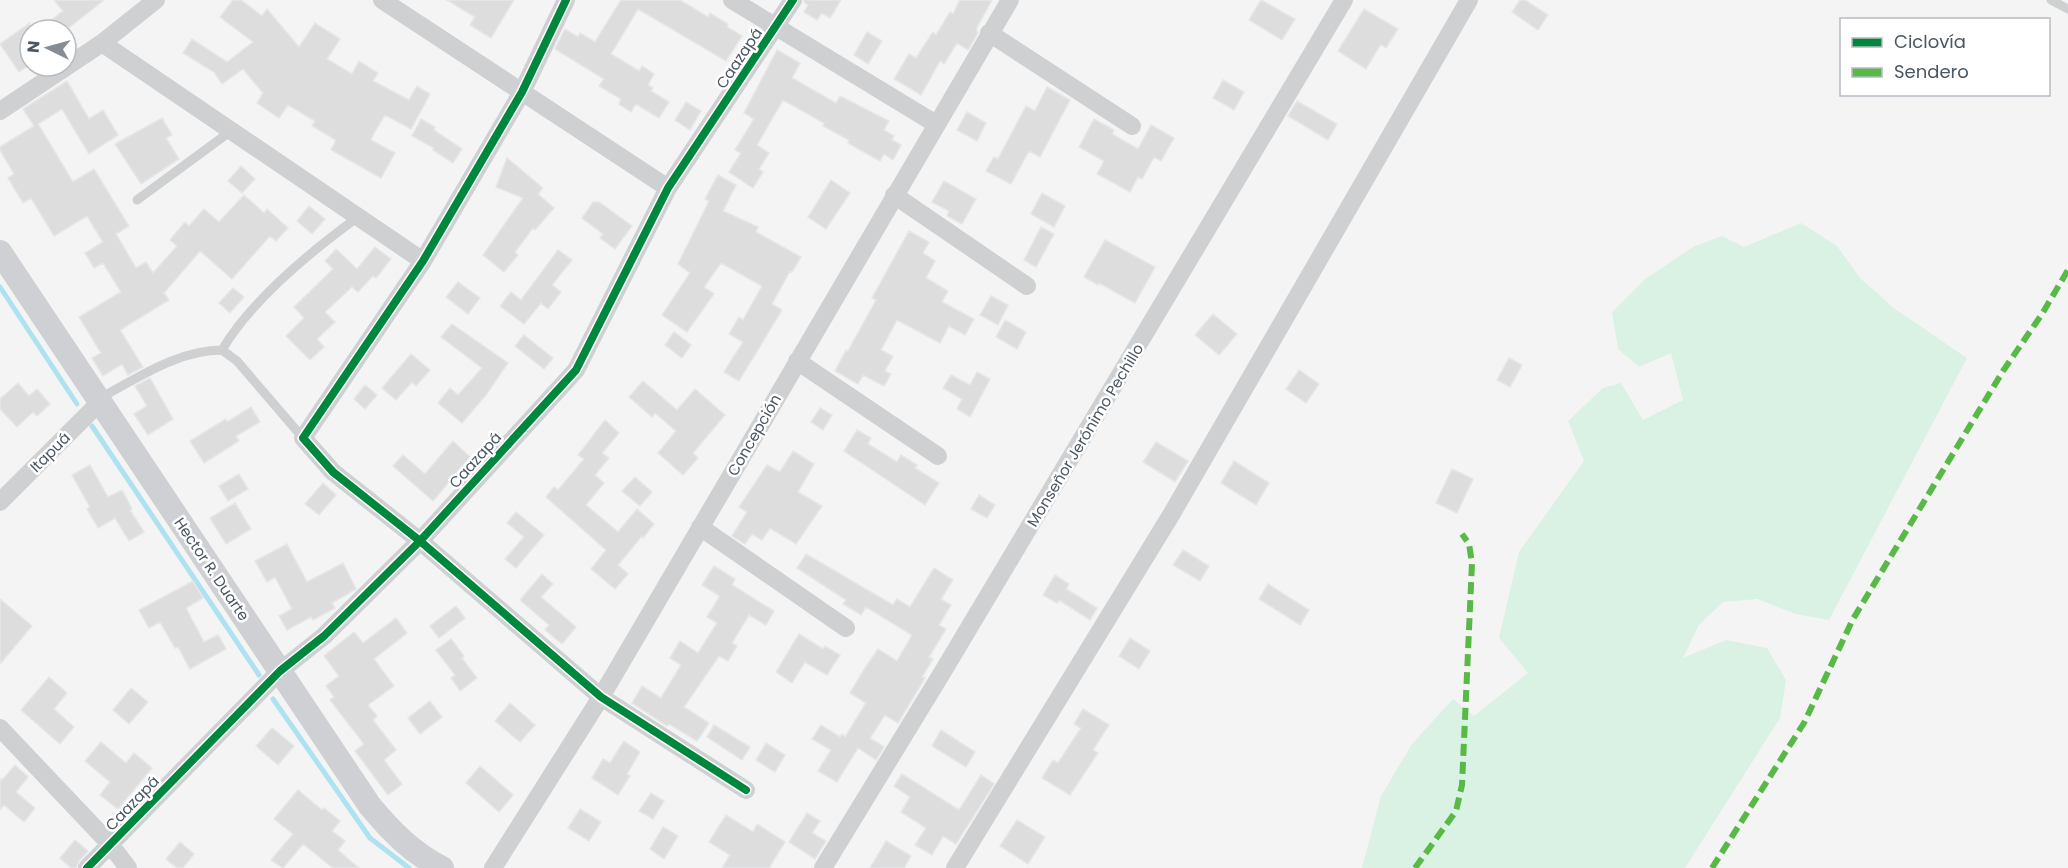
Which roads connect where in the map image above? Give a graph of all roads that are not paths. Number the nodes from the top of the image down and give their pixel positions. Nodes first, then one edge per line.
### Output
1 (156, 0) edge
2 (382, 0) edge
3 (566, 0) edge
4 (732, 0) edge
5 (793, 0) edge
6 (1010, 0) edge
7 (1344, 0) edge
8 (1469, 0) edge
9 (2050, 0) edge
10 (2068, 9) edge
11 (776, 28) junction
12 (990, 33) junction
13 (102, 44) junction
14 (522, 92) junction
15 (0, 111) edge
16 (936, 124) junction
17 (1132, 126) dead end
18 (231, 131) junction
19 (668, 188) junction
20 (894, 195) junction
21 (137, 200) dead end
22 (358, 217) junction
23 (0, 252) edge
24 (423, 261) junction
25 (1027, 286) dead end
26 (222, 350) junction
27 (797, 361) junction
28 (99, 400) junction
29 (303, 438) junction
30 (938, 456) dead end
31 (0, 502) edge
32 (700, 527) junction
33 (420, 541) junction
34 (846, 628) dead end
35 (280, 671) junction
36 (600, 697) junction
37 (0, 728) edge
38 (746, 790) dead end
39 (110, 844) junction
40 (87, 868) edge
41 (128, 868) edge
42 (442, 868) edge
43 (493, 868) edge
44 (823, 868) edge
45 (955, 868) edge

1 - 13 street
2 - 14 street
3 - 14 street
4 - 11 street
5 - 11 street, Caazapá
6 - 12 street, Concepción
7 - 44 street, Monseñor Jerónimo Pechillo
8 - 45 street
9 - 10 lane
11 - 16 street
11 - 19 street, Caazapá
12 - 16 street, Concepción
12 - 17 street
13 - 15 street
13 - 18 street
14 - 19 street
14 - 24 street
16 - 20 street, Concepción
18 - 21 lane
18 - 22 street
19 - 33 street, Caazapá
20 - 25 street
20 - 27 street, Concepción
22 - 24 street
22 - 26 lane
23 - 28 street, Hector R. Duarte
24 - 29 street
26 - 28 lane
26 - 29 lane
27 - 30 street
27 - 32 street, Concepción
28 - 31 street, Itapuá
28 - 35 street, Hector R. Duarte
29 - 33 street
32 - 34 street
32 - 36 street, Concepción
33 - 35 street, Caazapá
33 - 36 street
35 - 39 street, Caazapá
35 - 42 street, Hector R. Duarte
36 - 38 street
36 - 43 street, Concepción
37 - 39 street
39 - 40 street, Caazapá
39 - 41 street

